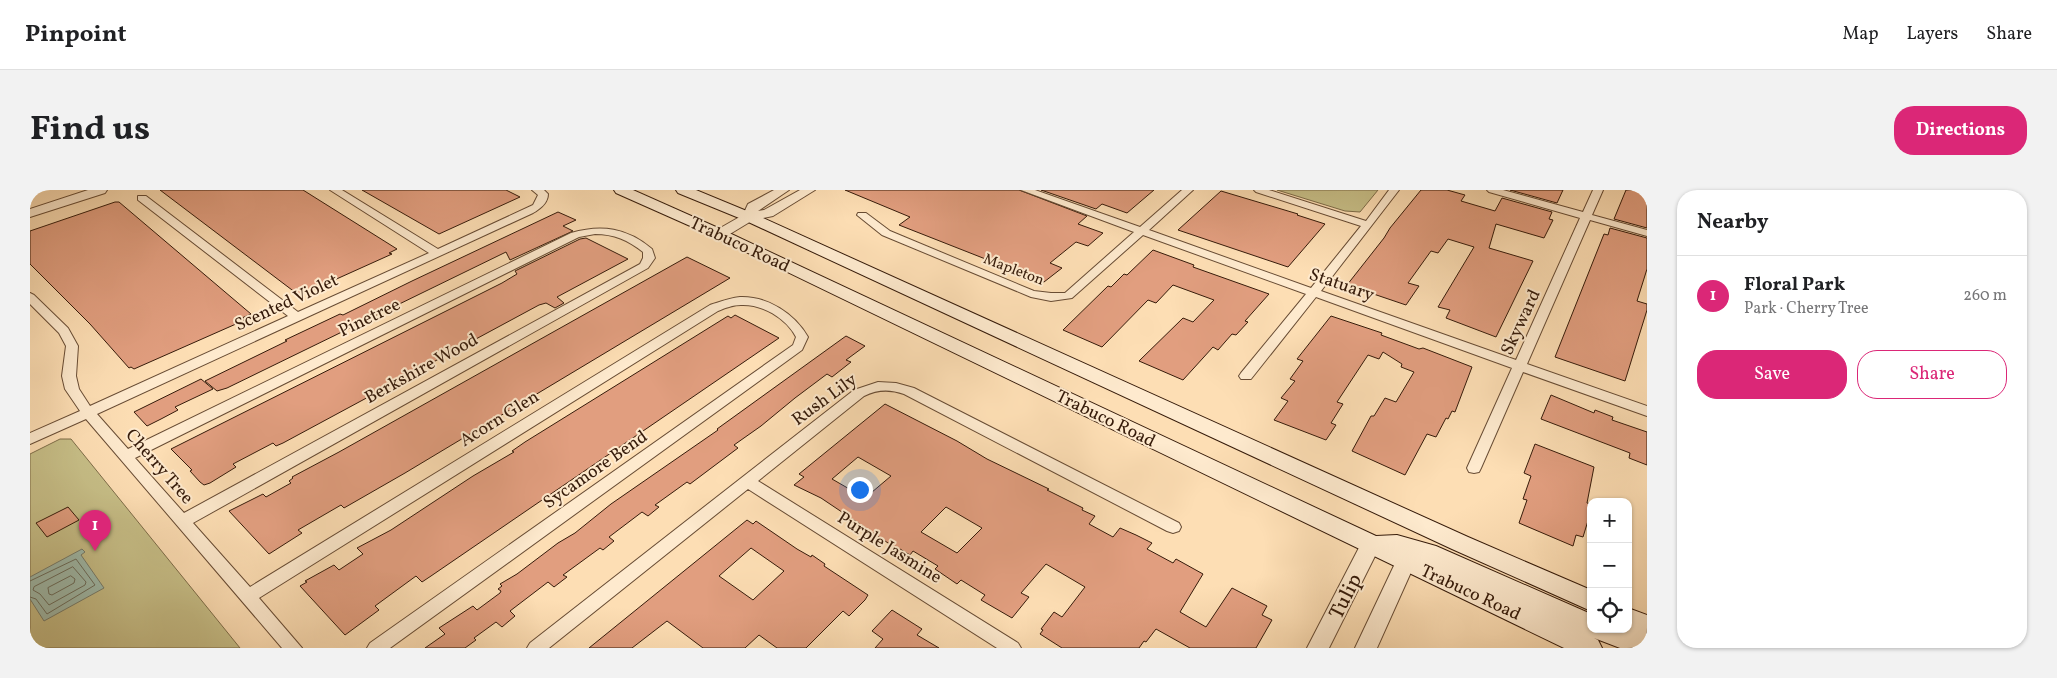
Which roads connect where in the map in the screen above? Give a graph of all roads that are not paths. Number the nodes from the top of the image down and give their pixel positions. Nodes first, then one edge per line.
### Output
1 (68, 190) edge
2 (101, 190) edge
3 (335, 190) edge
4 (537, 190) edge
5 (621, 190) edge
6 (683, 190) edge
7 (783, 190) edge
8 (809, 190) edge
9 (1026, 190) edge
10 (1188, 190) edge
11 (1259, 190) edge
12 (1394, 190) edge
13 (1492, 190) edge
14 (1598, 190) edge
15 (142, 198) dead end
16 (30, 202) edge
17 (30, 213) edge
18 (862, 215) dead end
19 (1587, 216) junction
20 (749, 217) junction
21 (1368, 225) junction
22 (1141, 231) junction
23 (1647, 233) edge
24 (720, 234) junction
25 (631, 239) joint
26 (437, 252) junction
27 (1312, 292) junction
28 (30, 297) edge
29 (777, 313) joint
30 (297, 317) junction
31 (1519, 365) junction
32 (1246, 376) dead end
33 (1647, 410) edge
34 (88, 412) junction
35 (30, 439) edge
36 (126, 456) junction
37 (1474, 468) dead end
38 (747, 481) junction
39 (183, 521) junction
40 (1173, 527) dead end
41 (1371, 544) junction
42 (1406, 561) junction
43 (248, 596) junction
44 (1587, 599) edge
45 (1632, 620) edge
46 (1587, 624) edge
47 (1647, 626) edge
48 (1609, 633) edge
49 (1647, 647) edge
50 (293, 648) edge
51 (376, 648) edge
52 (536, 648) edge
53 (1012, 648) edge
54 (1318, 648) edge
55 (1366, 648) edge
56 (1589, 648) edge

1 - 16 street
2 - 17 street
3 - 26 street
4 - 26 street, Scented Violet
5 - 24 main road, Trabuco Road
6 - 20 main road, Trabuco Road
7 - 20 street
8 - 20 street
9 - 22 street, Statuary
10 - 22 street, Mapleton
11 - 21 street
12 - 21 street
13 - 19 street
14 - 19 street, Skyward
15 - 30 street
18 - 22 street, Mapleton
19 - 23 street
19 - 31 street, Skyward
20 - 24 street
20 - 44 main road, Trabuco Road
21 - 27 street
22 - 27 street, Statuary
24 - 41 main road, Trabuco Road
25 - 36 street, Pinetree
25 - 39 street, Berkshire Wood
26 - 30 street, Scented Violet
27 - 31 street, Statuary
27 - 32 street
28 - 34 street, Cherry Tree
29 - 43 street, Acorn Glen
29 - 51 street, Sycamore Bend
30 - 34 street, Scented Violet
31 - 33 street, Statuary
31 - 37 street, Skyward
34 - 35 street, Scented Violet
34 - 36 street, Cherry Tree
36 - 39 street, Cherry Tree
38 - 40 street, Rush Lily
38 - 52 street, Rush Lily
38 - 53 street, Purple Jasmine
39 - 43 street, Cherry Tree
41 - 42 main road, Trabuco Road
41 - 46 main road
41 - 54 street, Tulip
42 - 55 street
42 - 56 main road, Trabuco Road
43 - 50 street, Cherry Tree
45 - 47 main road
48 - 49 main road

